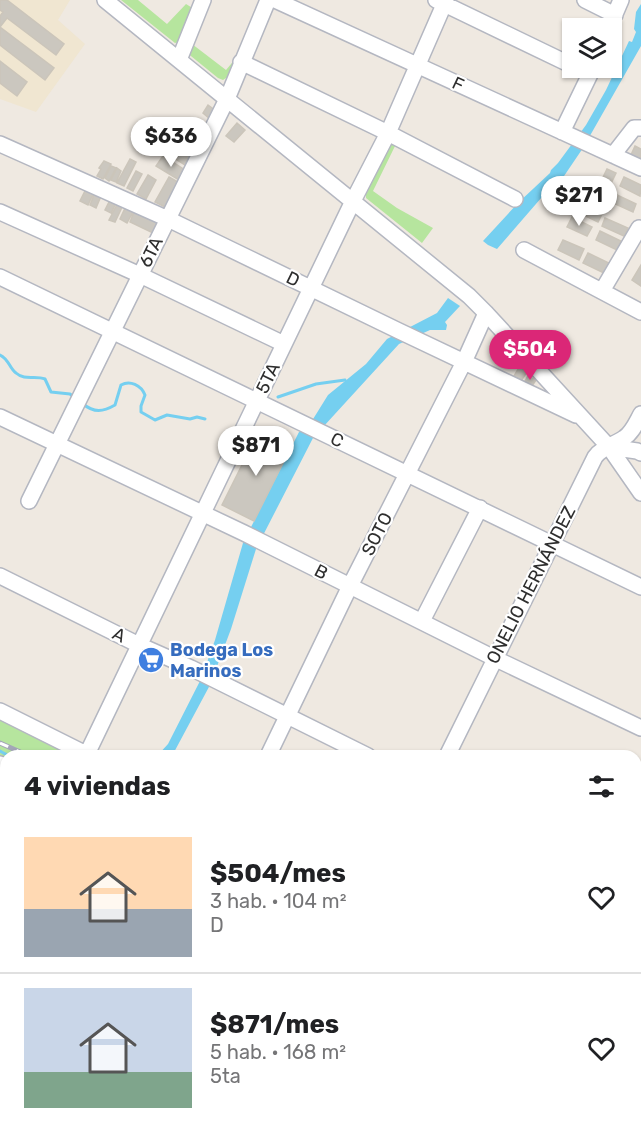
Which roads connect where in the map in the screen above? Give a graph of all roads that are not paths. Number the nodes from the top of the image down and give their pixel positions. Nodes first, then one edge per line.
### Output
1 (105, 0) edge
2 (203, 0) edge
3 (268, 0) edge
4 (275, 0) edge
5 (585, 0) edge
6 (621, 0) edge
7 (442, 1) edge
8 (607, 18) edge
9 (614, 18) edge
10 (179, 60) junction
11 (562, 61) edge
12 (241, 62) junction
13 (417, 65) junction
14 (589, 78) edge
15 (227, 99) junction
16 (641, 128) edge
17 (562, 132) junction
18 (388, 133) junction
19 (0, 144) edge
20 (613, 155) junction
21 (641, 168) edge
22 (515, 199) dead end
23 (353, 201) junction
24 (0, 212) edge
25 (168, 219) junction
26 (639, 228) dead end
27 (524, 250) dead end
28 (140, 275) junction
29 (0, 278) edge
30 (312, 288) junction
31 (602, 291) junction
32 (641, 312) edge
33 (486, 313) junction
34 (112, 331) junction
35 (284, 344) junction
36 (464, 362) junction
37 (256, 401) junction
38 (641, 414) edge
39 (0, 417) edge
40 (585, 419) junction
41 (633, 430) junction
42 (57, 444) junction
43 (609, 447) junction
44 (639, 452) edge
45 (407, 474) junction
46 (637, 474) edge
47 (641, 493) edge
48 (29, 501) dead end
49 (480, 508) junction
50 (202, 514) junction
51 (552, 544) junction
52 (0, 576) edge
53 (350, 586) junction
54 (641, 587) edge
55 (422, 621) junction
56 (139, 645) junction
57 (494, 658) junction
58 (0, 711) edge
59 (287, 716) junction
60 (641, 728) edge
61 (78, 750) edge
62 (90, 750) edge
63 (271, 750) edge
64 (356, 750) edge
65 (450, 750) edge

1 - 10 street
2 - 10 street
3 - 12 street, 6TA
4 - 13 street, F
5 - 8 street
6 - 9 street
7 - 11 street
7 - 13 street, 5TA
10 - 15 street
12 - 15 street, 6TA
12 - 18 street
13 - 17 street, F
13 - 18 street, 5TA
14 - 17 street
15 - 23 street
15 - 25 street, 6TA
16 - 20 street
17 - 20 street, F
18 - 22 street
18 - 23 street, 5TA
19 - 25 street, D
20 - 21 street, F
23 - 30 street, 5TA
23 - 33 street
24 - 28 street
25 - 28 street, 6TA
25 - 30 street, D
26 - 31 street
27 - 31 street
28 - 34 street, 6TA
28 - 35 street
29 - 34 street, C
30 - 35 street, 5TA
30 - 36 street, D
31 - 32 street
33 - 36 street, SOTO
33 - 40 street
34 - 37 street, C
34 - 42 street, 6TA
35 - 37 street, 5TA
36 - 40 street, D
36 - 45 street, SOTO
37 - 45 street, C
37 - 50 street, 5TA
38 - 41 street, ONELIO HERNÁNDEZ
39 - 42 street, B
40 - 43 street
41 - 43 street, ONELIO HERNÁNDEZ
41 - 44 street
42 - 48 street, 6TA
42 - 50 street, B
43 - 44 street
43 - 46 street
43 - 51 street, ONELIO HERNÁNDEZ
45 - 49 street, C
45 - 53 street, SOTO
46 - 47 street
49 - 51 street, C
49 - 55 street
50 - 53 street, B
50 - 56 street, 5TA
51 - 54 street, C
51 - 57 street, ONELIO HERNÁNDEZ
52 - 56 street, A
53 - 55 street, B
53 - 59 street, SOTO
55 - 57 street, B
56 - 59 street, A
56 - 62 street, 5TA
57 - 60 street, B
57 - 65 street, ONELIO HERNÁNDEZ
58 - 61 street
59 - 63 street, SOTO
59 - 64 street, A

